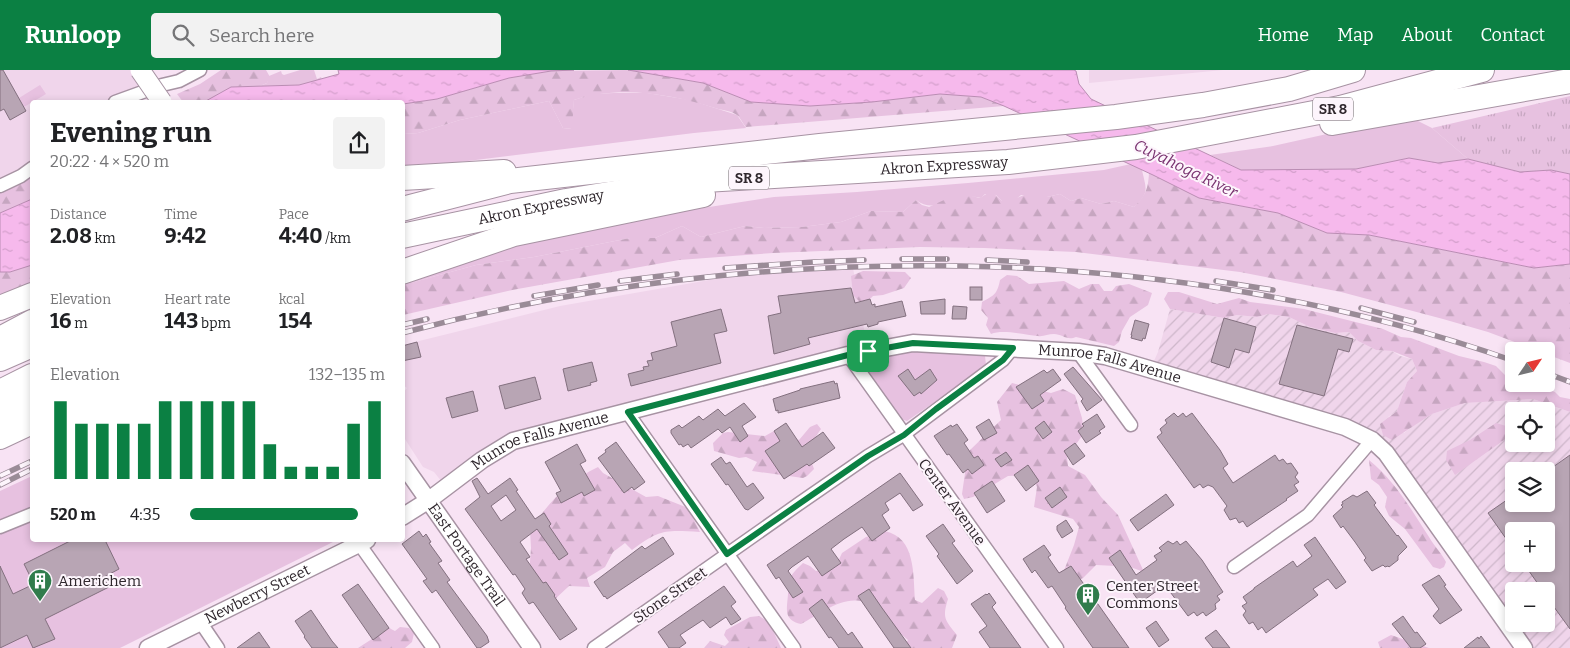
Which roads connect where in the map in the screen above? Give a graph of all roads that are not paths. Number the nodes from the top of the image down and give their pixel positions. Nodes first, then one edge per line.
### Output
1 (140, 70) edge
2 (200, 70) edge
3 (1353, 70) edge
4 (1482, 70) edge
5 (1570, 82) edge
6 (121, 100) edge
7 (161, 100) edge
8 (1182, 138) junction
9 (663, 164) junction
10 (30, 169) edge
11 (838, 173) junction
12 (405, 178) edge
13 (0, 186) edge
14 (405, 208) edge
15 (405, 235) edge
16 (405, 271) edge
17 (30, 296) edge
18 (0, 308) edge
19 (30, 323) edge
20 (0, 339) edge
21 (30, 346) edge
22 (1013, 348) junction
23 (1078, 352) junction
24 (848, 355) junction
25 (0, 359) edge
26 (30, 377) edge
27 (0, 392) edge
28 (30, 402) edge
29 (628, 412) junction
30 (0, 414) edge
31 (30, 423) edge
32 (1131, 425) dead end
33 (904, 435) junction
34 (0, 437) edge
35 (1372, 440) junction
36 (405, 467) edge
37 (429, 500) junction
38 (30, 515) edge
39 (405, 515) edge
40 (0, 527) edge
41 (364, 542) edge
42 (727, 554) junction
43 (1234, 567) dead end
44 (201, 623) junction
45 (148, 648) edge
46 (218, 648) edge
47 (433, 648) edge
48 (532, 648) edge
49 (594, 648) edge
50 (794, 648) edge
51 (1057, 648) edge
52 (1524, 648) edge

1 - 7 main road, bridge
2 - 6 street
3 - 9 highway, Akron Expressway / SR 8
4 - 8 highway, Akron Expressway / SR 8
5 - 8 highway
8 - 11 highway, Akron Expressway / SR 8
9 - 12 highway
9 - 14 highway, Akron Expressway / SR 8
10 - 13 street
11 - 15 highway, Akron Expressway / SR 8
11 - 16 highway
17 - 18 highway
19 - 20 highway
21 - 25 highway
22 - 23 street, Munroe Falls Avenue
22 - 24 street, Munroe Falls Avenue
22 - 33 street, Stone Street
23 - 32 street
23 - 35 street, Munroe Falls Avenue
24 - 29 street, Munroe Falls Avenue
24 - 33 street, Center Avenue
26 - 27 highway
28 - 30 highway
29 - 37 street, Munroe Falls Avenue
29 - 42 street
31 - 34 highway
33 - 42 street, Stone Street
33 - 51 street, Center Avenue
35 - 43 street
35 - 52 street, Munroe Falls Avenue
36 - 37 street, East Portage Trail
37 - 39 street
37 - 48 street, East Portage Trail
38 - 40 street
41 - 44 street, Newberry Street
41 - 47 street
42 - 49 street, Stone Street
42 - 50 street
44 - 45 street, Newberry Street
44 - 46 street

